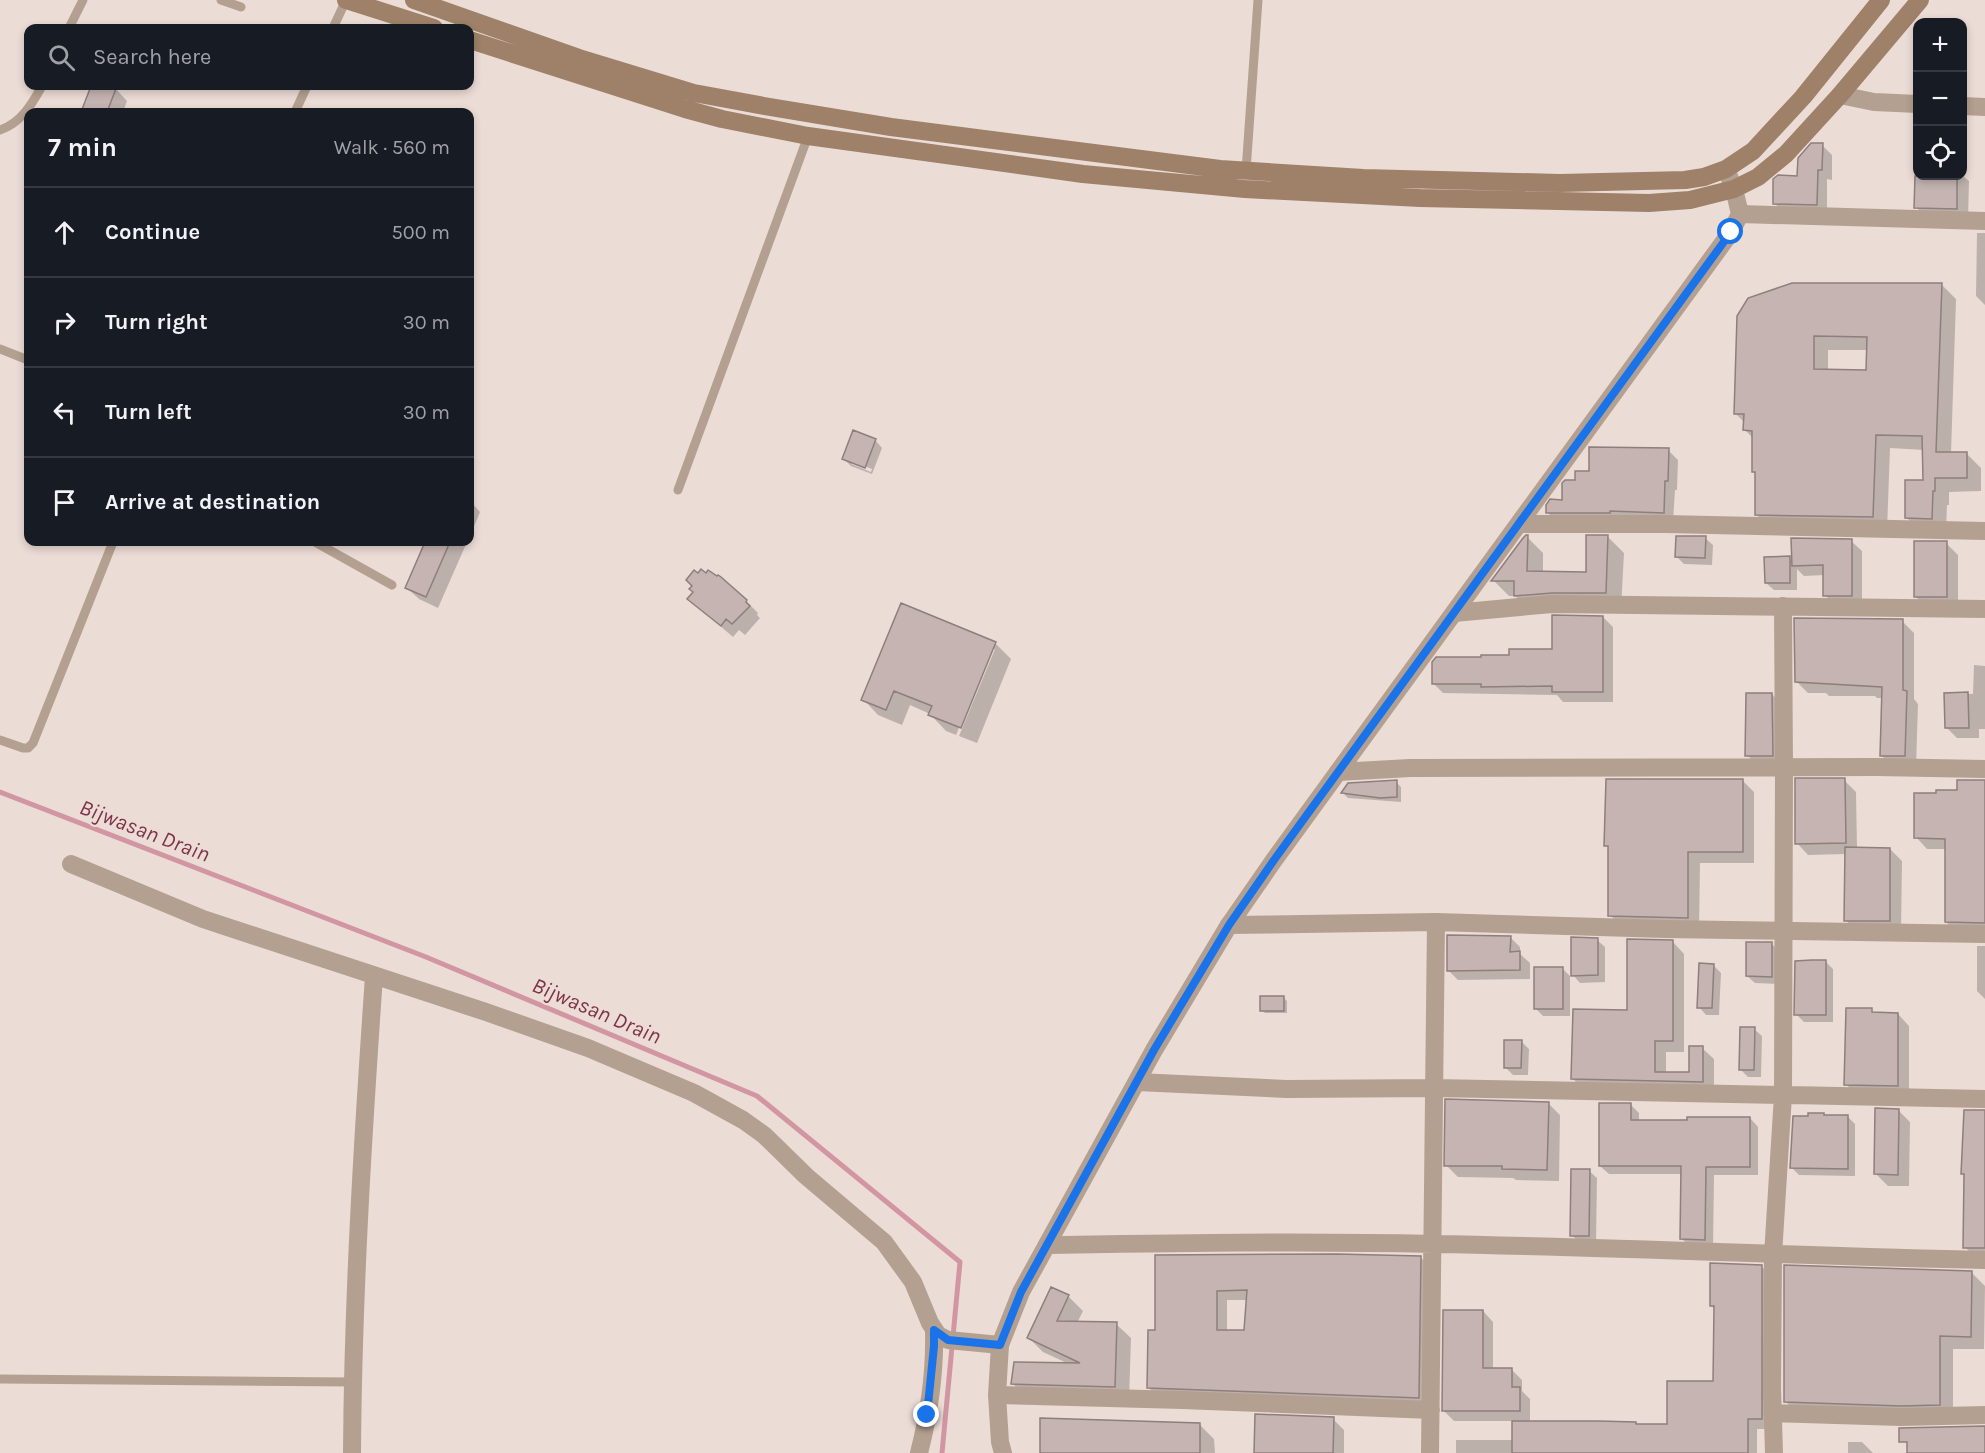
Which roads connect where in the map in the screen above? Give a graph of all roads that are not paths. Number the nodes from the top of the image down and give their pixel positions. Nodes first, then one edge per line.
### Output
1 (83, 0) edge
2 (221, 0) edge
3 (346, 0) edge
4 (414, 0) edge
5 (1258, 0) edge
6 (1881, 0) edge
7 (1920, 0) edge
8 (241, 7) dead end
9 (71, 24) edge
10 (335, 24) edge
11 (421, 24) edge
12 (474, 41) edge
13 (40, 90) edge
14 (306, 90) edge
15 (1840, 95) junction
16 (1913, 104) edge
17 (1967, 106) edge
18 (1985, 107) edge
19 (28, 108) edge
20 (297, 108) edge
21 (24, 113) edge
22 (0, 130) edge
23 (808, 136) junction
24 (1726, 169) junction
25 (1246, 171) junction
26 (1734, 189) junction
27 (1740, 214) junction
28 (1985, 221) edge
29 (0, 350) edge
30 (24, 359) edge
31 (678, 490) dead end
32 (1519, 524) junction
33 (1985, 531) edge
34 (111, 546) edge
35 (322, 546) edge
36 (392, 585) dead end
37 (1783, 606) junction
38 (1985, 609) edge
39 (1454, 613) junction
40 (0, 740) edge
41 (1784, 767) junction
42 (1985, 769) edge
43 (1338, 772) junction
44 (71, 864) dead end
45 (1436, 922) junction
46 (1229, 925) junction
47 (1784, 931) junction
48 (1985, 934) edge
49 (374, 976) junction
50 (1137, 1082) junction
51 (1434, 1088) junction
52 (1783, 1095) junction
53 (1985, 1099) edge
54 (1434, 1244) junction
55 (1047, 1245) junction
56 (1773, 1255) junction
57 (1985, 1260) edge
58 (939, 1339) junction
59 (994, 1344) junction
60 (0, 1379) edge
61 (352, 1383) junction
62 (997, 1395) junction
63 (1431, 1410) junction
64 (1773, 1413) junction
65 (1985, 1415) edge
66 (999, 1449) edge
67 (352, 1453) edge
68 (919, 1453) edge
69 (1430, 1453) edge
70 (1774, 1453) edge

1 - 9 lane
2 - 8 lane
3 - 10 lane
3 - 11 main road
4 - 25 main road
5 - 25 lane
6 - 24 main road
7 - 15 main road
12 - 23 main road
13 - 19 lane
14 - 20 lane
15 - 16 street
15 - 26 main road
17 - 18 street
21 - 22 lane
23 - 26 main road
23 - 31 lane
24 - 25 main road
24 - 26 street
26 - 27 street
27 - 28 street
27 - 32 street
29 - 30 lane
32 - 33 street
32 - 39 street
34 - 40 lane
35 - 36 lane
37 - 38 street
37 - 39 street
37 - 41 street
39 - 43 street
41 - 42 street
41 - 43 street
41 - 47 street
43 - 46 street
44 - 49 street
45 - 46 street
45 - 47 street
45 - 51 street
46 - 50 street
47 - 48 street
47 - 52 street
49 - 58 street
49 - 61 street
50 - 51 street
50 - 55 street
51 - 52 street
51 - 54 street
52 - 53 street
52 - 56 street
54 - 55 street
54 - 56 street
54 - 63 street
55 - 59 street
56 - 57 street
56 - 64 street
58 - 59 street
58 - 68 street
59 - 62 street
60 - 61 lane
61 - 67 street
62 - 63 street
62 - 66 street
63 - 69 street
64 - 65 street
64 - 70 street

